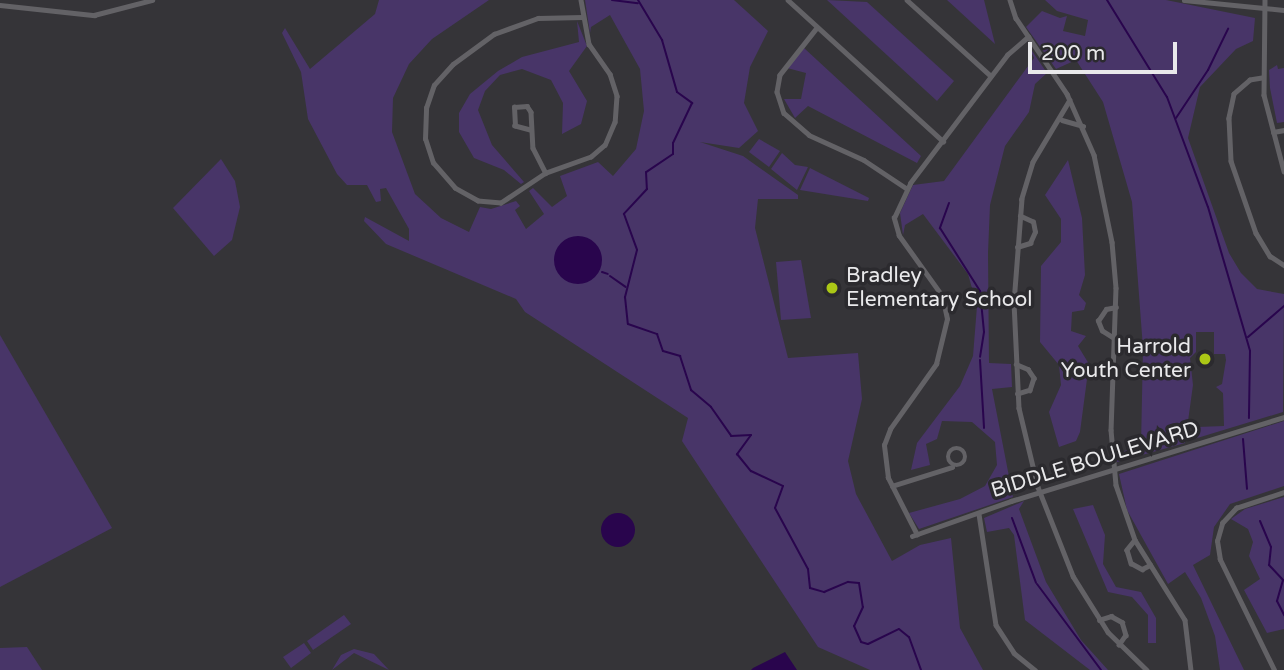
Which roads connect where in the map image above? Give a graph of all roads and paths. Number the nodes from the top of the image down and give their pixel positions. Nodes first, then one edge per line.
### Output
1 (152, 0) edge
2 (582, 0) edge
3 (788, 0) edge
4 (907, 0) edge
5 (1010, 0) edge
6 (1184, 0) edge
7 (1265, 0) edge
8 (0, 5) edge
9 (1284, 10) edge
10 (1265, 11) junction
11 (582, 18) junction
12 (817, 28) junction
13 (1028, 37) junction
14 (991, 76) junction
15 (1262, 78) junction
16 (1070, 99) junction
17 (1062, 120) junction
18 (1083, 126) junction
19 (530, 130) junction
20 (1284, 130) edge
21 (1273, 132) junction
22 (943, 141) junction
23 (1284, 171) edge
24 (546, 173) junction
25 (906, 188) junction
26 (1020, 216) junction
27 (1017, 247) junction
28 (1284, 265) edge
29 (1116, 307) junction
30 (1115, 339) junction
31 (1016, 364) junction
32 (1018, 394) junction
33 (1284, 417) edge
34 (952, 467) junction
35 (1114, 471) junction
36 (892, 486) junction
37 (1284, 492) edge
38 (1040, 493) junction
39 (979, 514) junction
40 (1135, 540) junction
41 (1150, 565) junction
42 (1099, 620) junction
43 (1119, 645) junction
44 (1035, 670) edge
45 (1147, 670) edge
46 (1191, 670) edge
47 (1274, 670) edge

1 - 8 street
2 - 11 street
3 - 12 street
4 - 14 street
5 - 13 street
6 - 10 street
7 - 10 street
9 - 10 street
10 - 15 street
11 - 24 street
11 - 24 street
12 - 22 street
12 - 25 street
13 - 14 street
13 - 16 street
14 - 22 street
15 - 21 street
15 - 28 street
16 - 17 street
16 - 18 street
17 - 18 street
17 - 26 street
18 - 29 street
19 - 19 street
19 - 24 street
20 - 21 street
21 - 23 street
22 - 25 street
25 - 36 street
26 - 27 street
26 - 27 street
27 - 31 street
29 - 30 street
29 - 30 street
30 - 35 street
31 - 32 street
31 - 32 street
32 - 38 street
33 - 35 street, BIDDLE BOULEVARD
34 - 34 street
34 - 36 street
35 - 38 street, BIDDLE BOULEVARD
35 - 40 street
36 - 39 street, BIDDLE BOULEVARD
37 - 47 street
38 - 39 street, BIDDLE BOULEVARD
38 - 42 street
39 - 44 street
40 - 41 street
40 - 41 street
41 - 46 street
42 - 43 street
42 - 43 street
43 - 45 street

